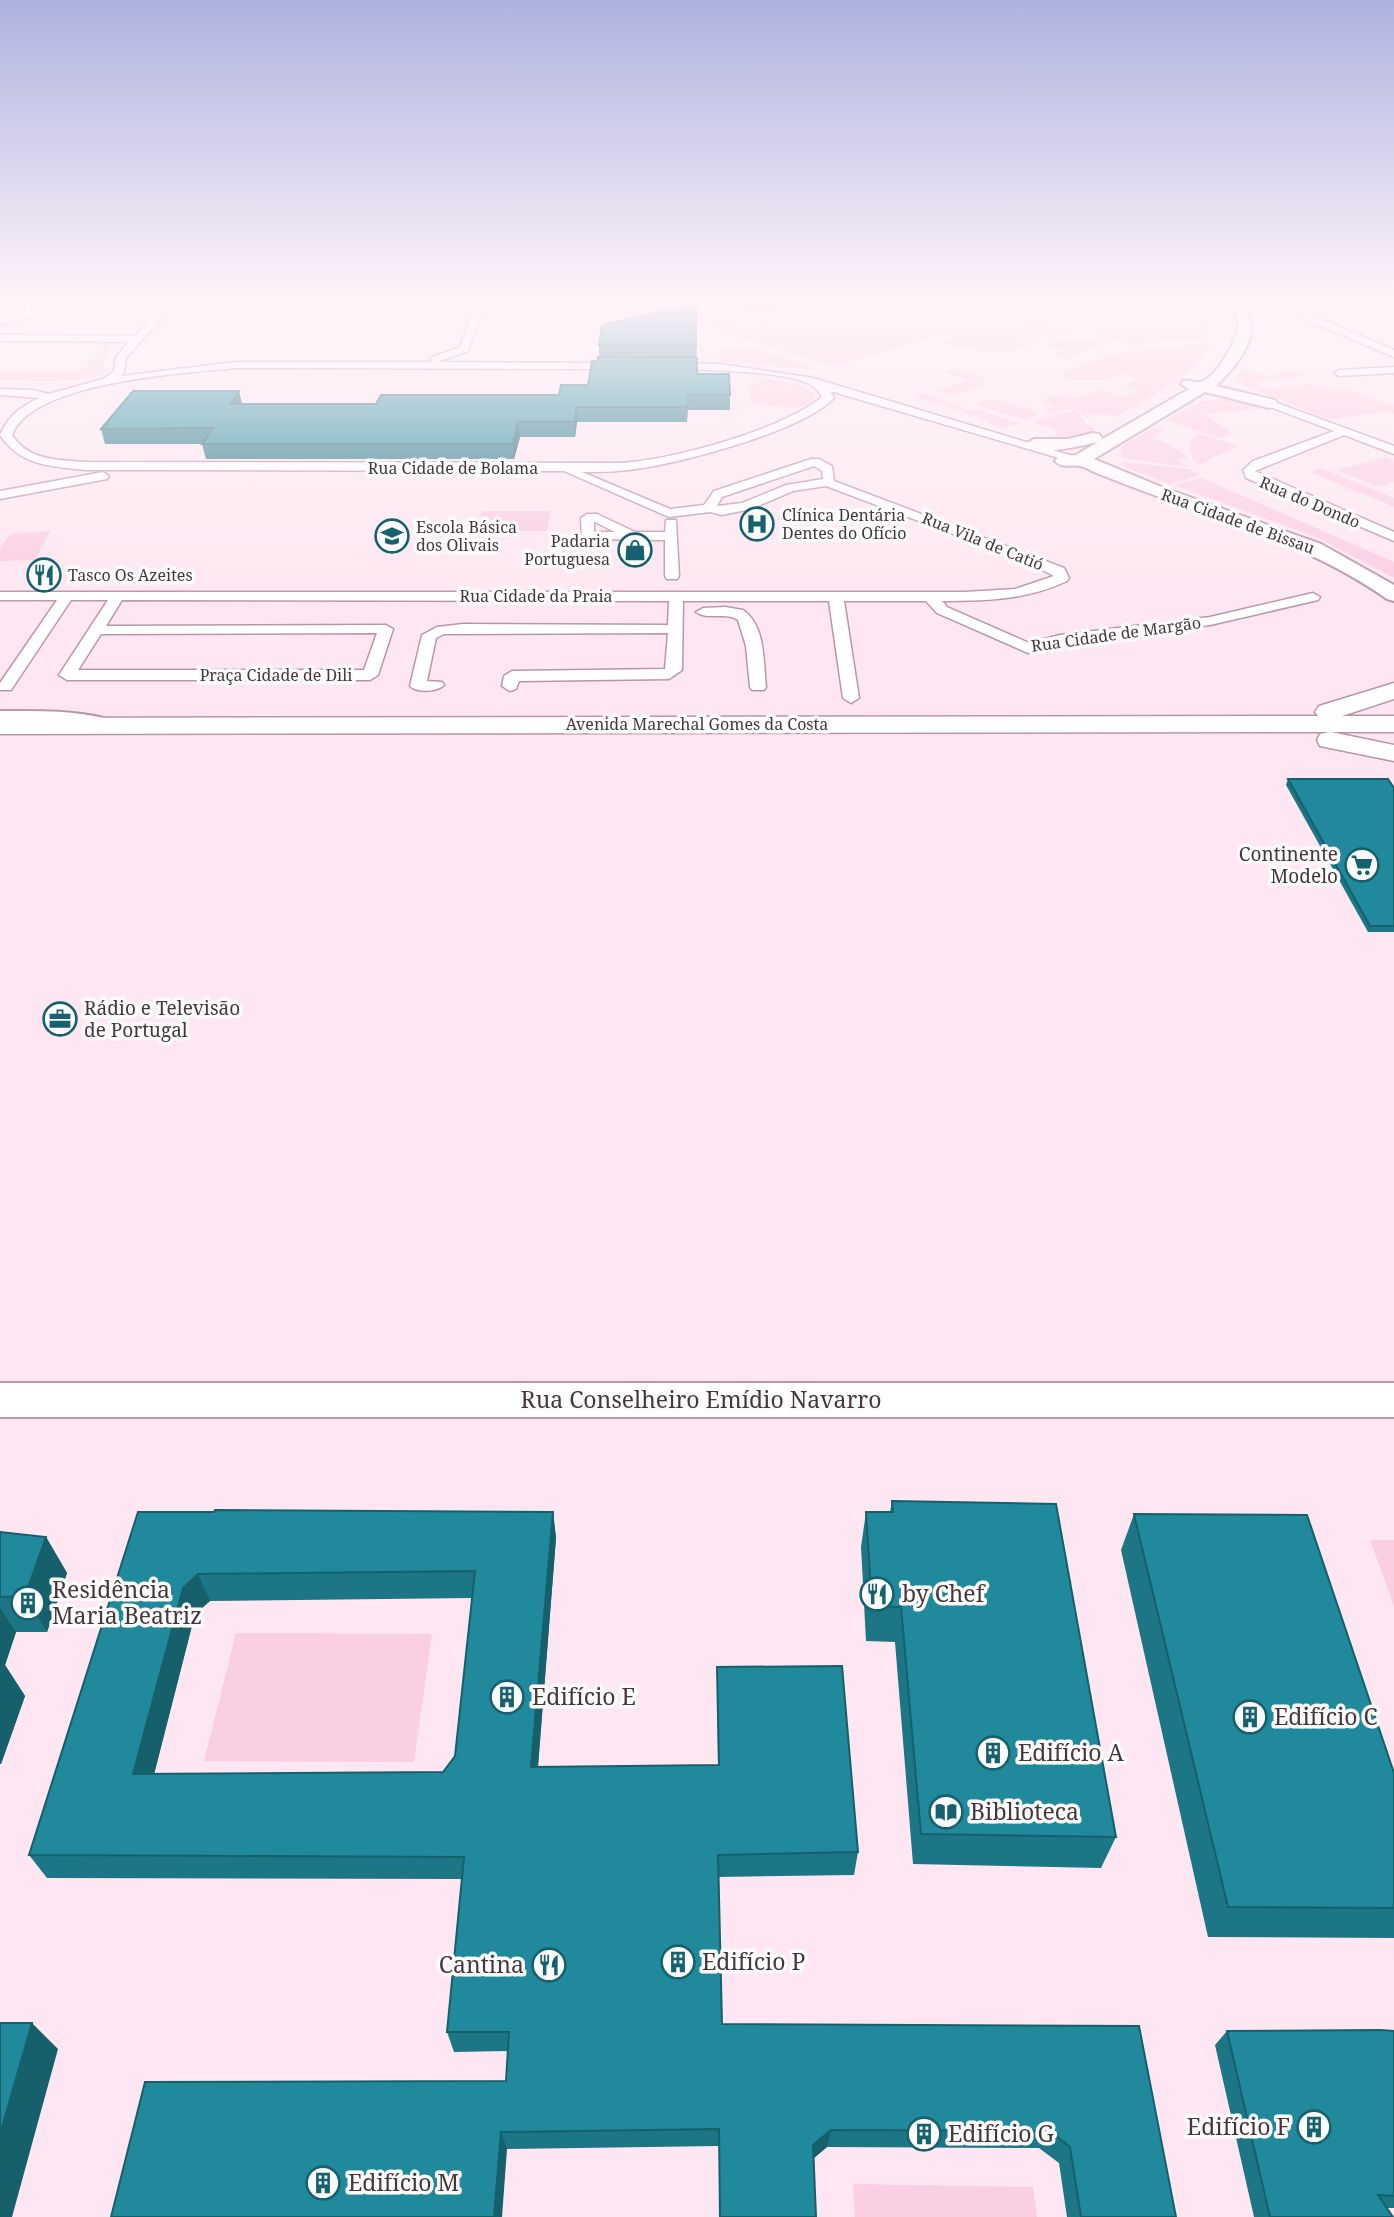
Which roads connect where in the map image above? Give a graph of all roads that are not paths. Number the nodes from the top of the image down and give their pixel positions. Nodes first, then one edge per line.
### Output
1 (37, 405) edge
2 (818, 405) edge
3 (890, 405) edge
4 (1159, 405) edge
5 (1174, 405) edge
6 (1276, 405) edge
7 (898, 408) junction
8 (810, 412) junction
9 (14, 420) junction
10 (0, 422) edge
11 (1345, 431) junction
12 (3, 434) edge
13 (1095, 437) junction
14 (1116, 439) junction
15 (1010, 440) junction
16 (1034, 444) junction
17 (1394, 450) edge
18 (1067, 459) junction
19 (34, 460) junction
20 (642, 465) junction
21 (87, 467) junction
22 (148, 467) junction
23 (564, 468) junction
24 (1123, 475) junction
25 (827, 482) junction
26 (48, 486) junction
27 (30, 489) junction
28 (1155, 491) junction
29 (619, 493) junction
30 (0, 495) edge
31 (710, 508) junction
32 (669, 513) junction
33 (633, 536) dead end
34 (671, 536) junction
35 (1394, 537) edge
36 (1059, 571) joint
37 (672, 576) junction
38 (1394, 595) edge
39 (0, 596) edge
40 (67, 596) junction
41 (118, 596) junction
42 (624, 597) junction
43 (708, 597) junction
44 (836, 597) junction
45 (930, 597) junction
46 (1314, 597) dead end
47 (676, 605) junction
48 (677, 629) junction
49 (97, 630) junction
50 (436, 685) dead end
51 (510, 686) dead end
52 (5, 687) dead end
53 (758, 687) dead end
54 (1394, 691) edge
55 (851, 698) dead end
56 (0, 719) edge
57 (94, 724) junction
58 (1394, 724) edge
59 (1255, 725) junction
60 (0, 726) edge
61 (0, 737) edge
62 (1322, 738) junction
63 (1394, 739) edge
64 (1394, 753) edge
65 (1394, 1400) edge
66 (3, 1402) edge

1 - 9 street
2 - 8 street
3 - 7 street, Rua Cidade de Bissau
4 - 13 main road
5 - 14 main road
6 - 11 street
7 - 8 street, Rua Cidade de Bolama
7 - 15 street, Rua Cidade de Bissau
8 - 20 street, Rua Cidade de Bolama
9 - 10 street
9 - 12 street
11 - 17 street
11 - 35 street, Rua do Dondo
12 - 19 street
13 - 16 main road
13 - 18 main road
14 - 18 main road
14 - 24 main road
15 - 16 street, Rua Cidade de Bissau
15 - 18 street, Rua Cidade de Bissau
16 - 18 street, Rua Cidade de Bissau
18 - 24 main road, Rua Cidade de Bissau
18 - 28 main road, Rua Cidade de Bissau
19 - 21 street
19 - 27 street
20 - 23 street, Rua Cidade de Bolama
20 - 29 street
21 - 22 street, Rua Cidade de Bolama
21 - 26 street
22 - 23 street, Rua Cidade de Bolama
22 - 26 street
23 - 29 street
24 - 28 main road, Rua Cidade de Bissau
25 - 31 street, Rua Vila de Catió
25 - 31 street, Rua Vila de Catió
25 - 36 street, Rua Vila de Catió
26 - 27 street
27 - 30 street
28 - 38 main road, Rua Cidade de Bissau
29 - 32 street
31 - 32 street, Rua Vila de Catió
32 - 34 street
33 - 34 street
34 - 37 street
36 - 45 street, Rua Cidade da Praia
37 - 42 street
37 - 43 street
39 - 40 street, Rua Cidade da Praia
40 - 41 street, Rua Cidade da Praia
40 - 52 street
41 - 42 street, Rua Cidade da Praia
41 - 49 street, Praça Cidade de Dili
42 - 47 street, Rua Cidade da Praia
43 - 44 street, Rua Cidade da Praia
43 - 47 street, Rua Cidade da Praia
44 - 45 street, Rua Cidade da Praia
44 - 55 street
45 - 46 street, Rua Cidade de Margão
47 - 48 street
47 - 53 street
48 - 50 street
48 - 51 street
49 - 49 street, Praça Cidade de Dili
54 - 59 main road
56 - 57 highway
57 - 59 main road, Avenida Marechal Gomes da Costa
57 - 60 main road, Avenida Marechal Gomes da Costa
58 - 59 main road, Avenida Marechal Gomes da Costa
61 - 62 main road, Avenida Marechal Gomes da Costa
62 - 63 main road, Avenida Marechal Gomes da Costa
62 - 64 main road
65 - 66 main road, Rua Conselheiro Emídio Navarro

